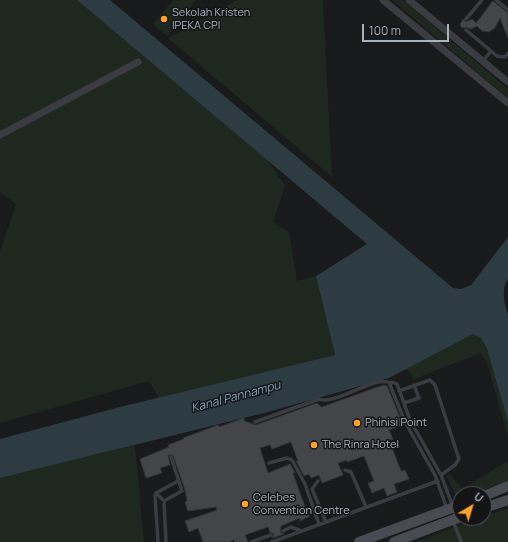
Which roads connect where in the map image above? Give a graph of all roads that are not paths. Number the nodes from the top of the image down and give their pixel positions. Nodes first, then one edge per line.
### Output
1 (383, 0) edge
2 (409, 0) edge
3 (482, 0) edge
4 (496, 0) edge
5 (508, 10) edge
6 (466, 19) dead end
7 (466, 30) dead end
8 (491, 51) junction
9 (508, 53) edge
10 (483, 61) junction
11 (138, 62) dead end
12 (508, 82) edge
13 (508, 103) edge
14 (0, 135) edge
15 (390, 383) junction
16 (414, 385) junction
17 (399, 391) junction
18 (404, 403) junction
19 (255, 422) dead end
20 (419, 436) junction
21 (414, 438) junction
22 (171, 457) dead end
23 (269, 463) dead end
24 (345, 470) dead end
25 (441, 475) junction
26 (443, 479) junction
27 (178, 481) junction
28 (318, 481) dead end
29 (437, 481) junction
30 (508, 486) edge
31 (156, 493) junction
32 (492, 493) edge
33 (508, 500) edge
34 (164, 501) junction
35 (452, 503) edge
36 (452, 505) edge
37 (492, 505) edge
38 (366, 507) junction
39 (452, 509) edge
40 (452, 520) edge
41 (326, 522) junction
42 (319, 524) junction
43 (458, 526) edge
44 (283, 531) dead end
45 (302, 531) junction
46 (271, 534) dead end
47 (462, 541) dead end
48 (158, 542) edge
49 (166, 542) edge
50 (251, 542) edge
51 (274, 542) edge
52 (359, 542) edge
53 (394, 542) edge

1 - 13 street
2 - 10 street
3 - 6 lane
4 - 5 lane
7 - 8 lane
8 - 9 lane
8 - 10 lane
10 - 12 street
11 - 14 street
15 - 17 lane
15 - 19 lane
15 - 21 lane
16 - 17 lane
16 - 18 lane
16 - 25 lane
17 - 18 lane
18 - 20 lane
20 - 21 lane
20 - 25 lane
21 - 29 lane
22 - 27 lane
23 - 42 lane
24 - 38 lane
25 - 26 lane
26 - 29 lane
26 - 35 lane
27 - 31 lane
27 - 34 lane
28 - 41 lane
29 - 36 lane
29 - 38 lane
30 - 32 main road
31 - 34 lane
31 - 48 lane
33 - 37 main road
34 - 49 lane
38 - 41 lane
39 - 52 main road
40 - 53 main road
41 - 42 lane
42 - 45 lane
43 - 47 lane
44 - 45 lane
45 - 51 lane
46 - 50 lane

